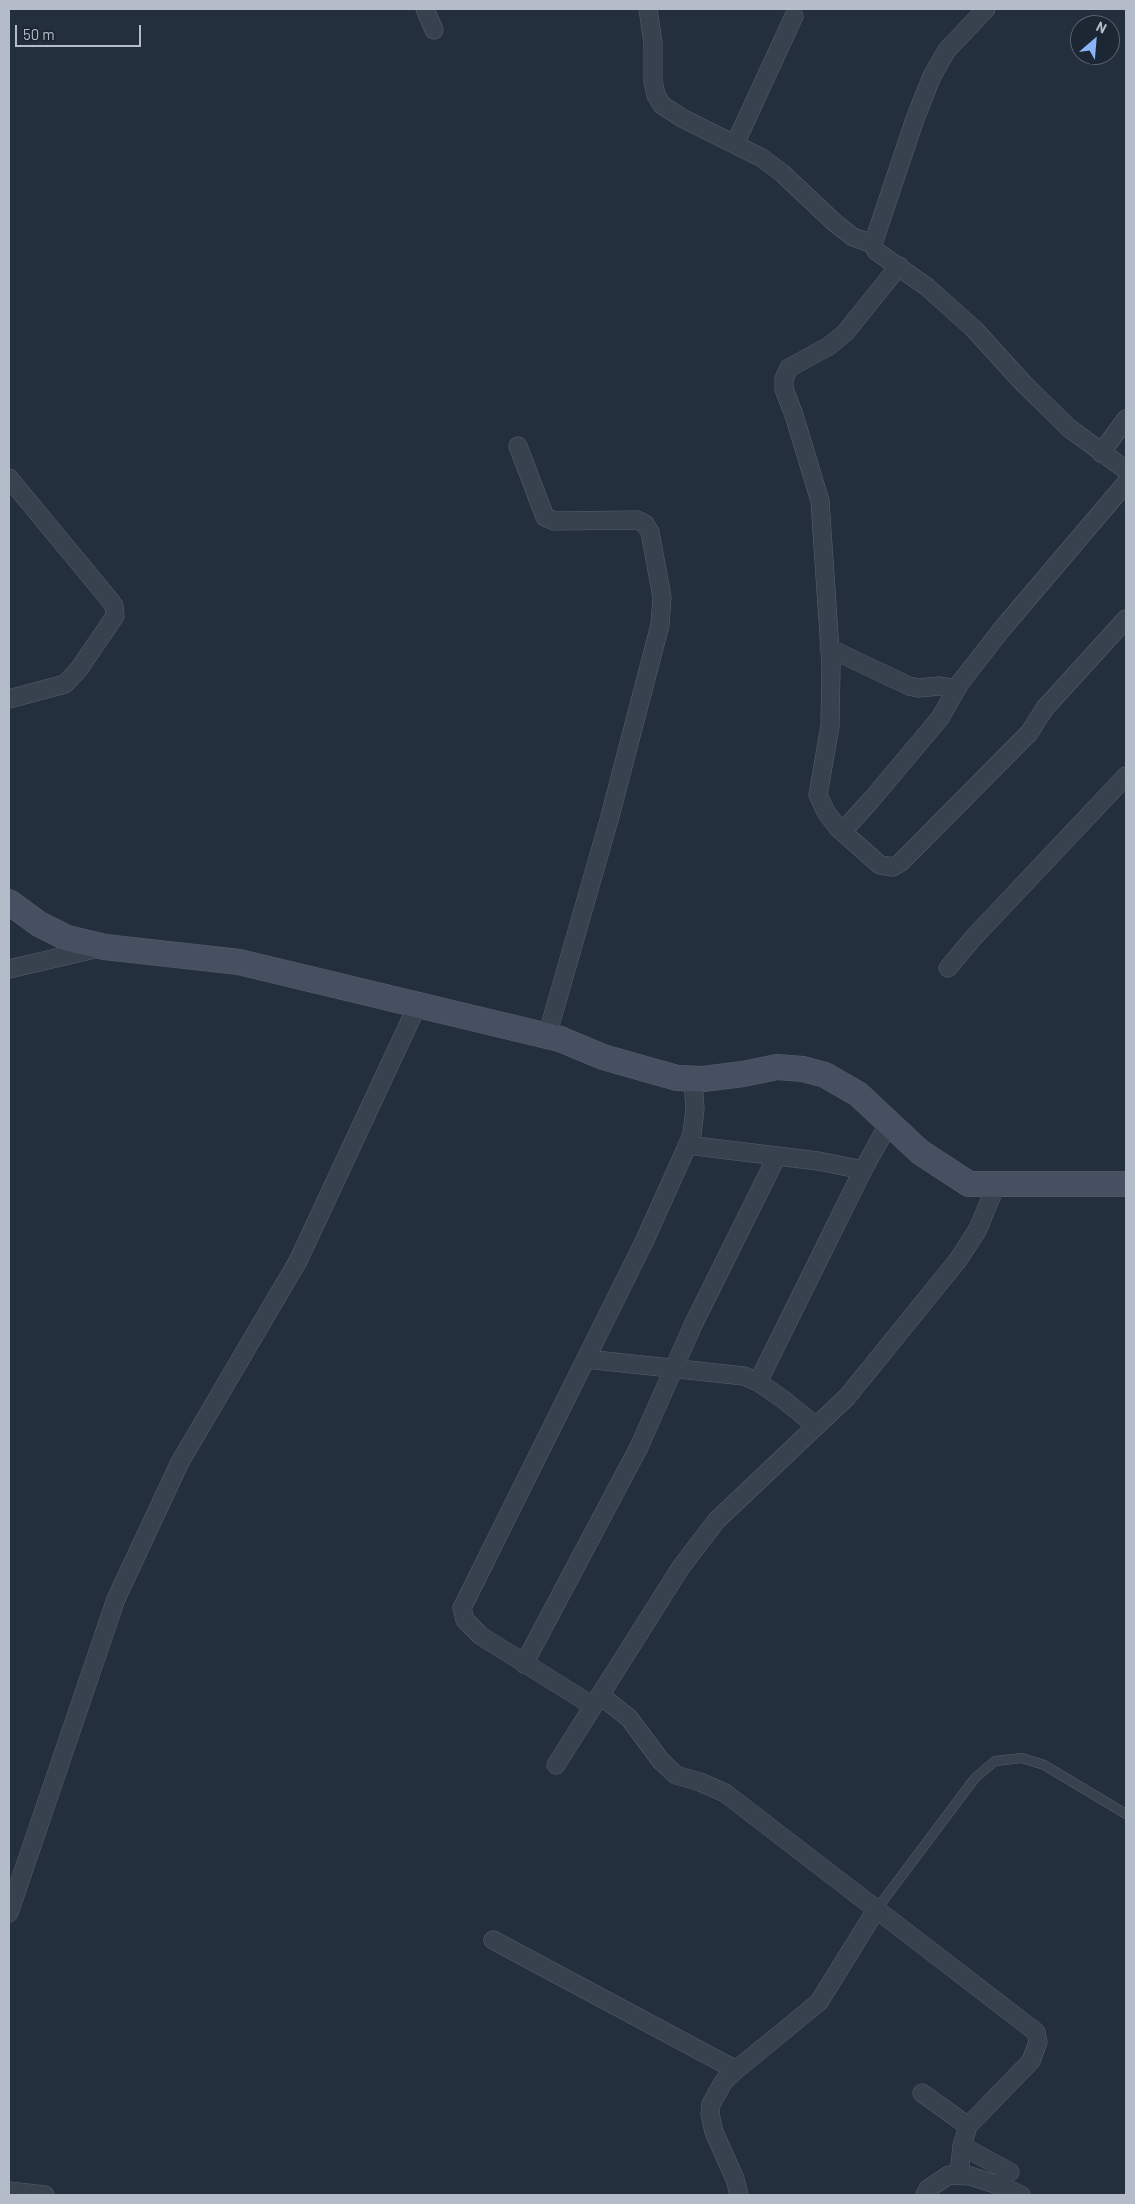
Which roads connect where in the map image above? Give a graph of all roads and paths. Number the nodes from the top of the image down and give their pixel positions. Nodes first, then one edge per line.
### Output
1 (425, 9) edge
2 (648, 9) edge
3 (986, 9) edge
4 (794, 16) dead end
5 (434, 30) dead end
6 (736, 144) junction
7 (873, 244) junction
8 (899, 266) junction
9 (1126, 419) edge
10 (518, 446) dead end
11 (1102, 453) junction
12 (1126, 470) edge
13 (9, 478) edge
14 (1126, 483) edge
15 (1126, 619) edge
16 (829, 648) junction
17 (957, 689) junction
18 (9, 699) edge
19 (1126, 776) edge
20 (842, 832) junction
21 (9, 902) edge
22 (105, 947) junction
23 (9, 968) edge
24 (948, 968) dead end
25 (418, 1004) junction
26 (547, 1036) junction
27 (693, 1079) junction
28 (889, 1123) junction
29 (687, 1145) junction
30 (777, 1156) junction
31 (863, 1170) junction
32 (1126, 1184) edge
33 (996, 1185) junction
34 (586, 1359) junction
35 (673, 1368) junction
36 (758, 1382) junction
37 (816, 1426) junction
38 (524, 1664) junction
39 (597, 1701) junction
40 (556, 1765) dead end
41 (1126, 1814) edge
42 (876, 1910) junction
43 (9, 1913) edge
44 (493, 1940) dead end
45 (736, 2070) junction
46 (922, 2093) dead end
47 (968, 2126) junction
48 (962, 2146) junction
49 (1010, 2172) dead end
50 (959, 2175) junction
51 (9, 2191) edge
52 (45, 2195) edge
53 (739, 2195) edge
54 (925, 2195) edge
55 (1021, 2195) edge

1 - 5 street
2 - 6 street
3 - 7 street
4 - 6 street
6 - 7 street
7 - 8 street
8 - 11 street
8 - 16 street
9 - 11 street
10 - 26 street
11 - 12 street
13 - 18 street
14 - 17 street
15 - 20 street
16 - 17 street
16 - 20 street
17 - 20 street
19 - 24 street
21 - 22 street
22 - 23 street
22 - 25 street
25 - 26 street
25 - 43 street
26 - 27 street
27 - 28 street
27 - 29 street
28 - 31 street
28 - 33 street
29 - 30 street
29 - 34 street
30 - 31 street
30 - 35 street
31 - 36 street
32 - 33 street
33 - 37 street
34 - 35 street
34 - 38 street
35 - 36 street
35 - 38 street
36 - 37 street
37 - 39 street
38 - 39 street
39 - 40 street
39 - 42 street
41 - 42 lane
42 - 45 street
42 - 47 street
44 - 45 street
45 - 53 street
46 - 47 street
47 - 48 street
48 - 49 street
48 - 50 street
50 - 54 street
50 - 55 street
51 - 52 street

